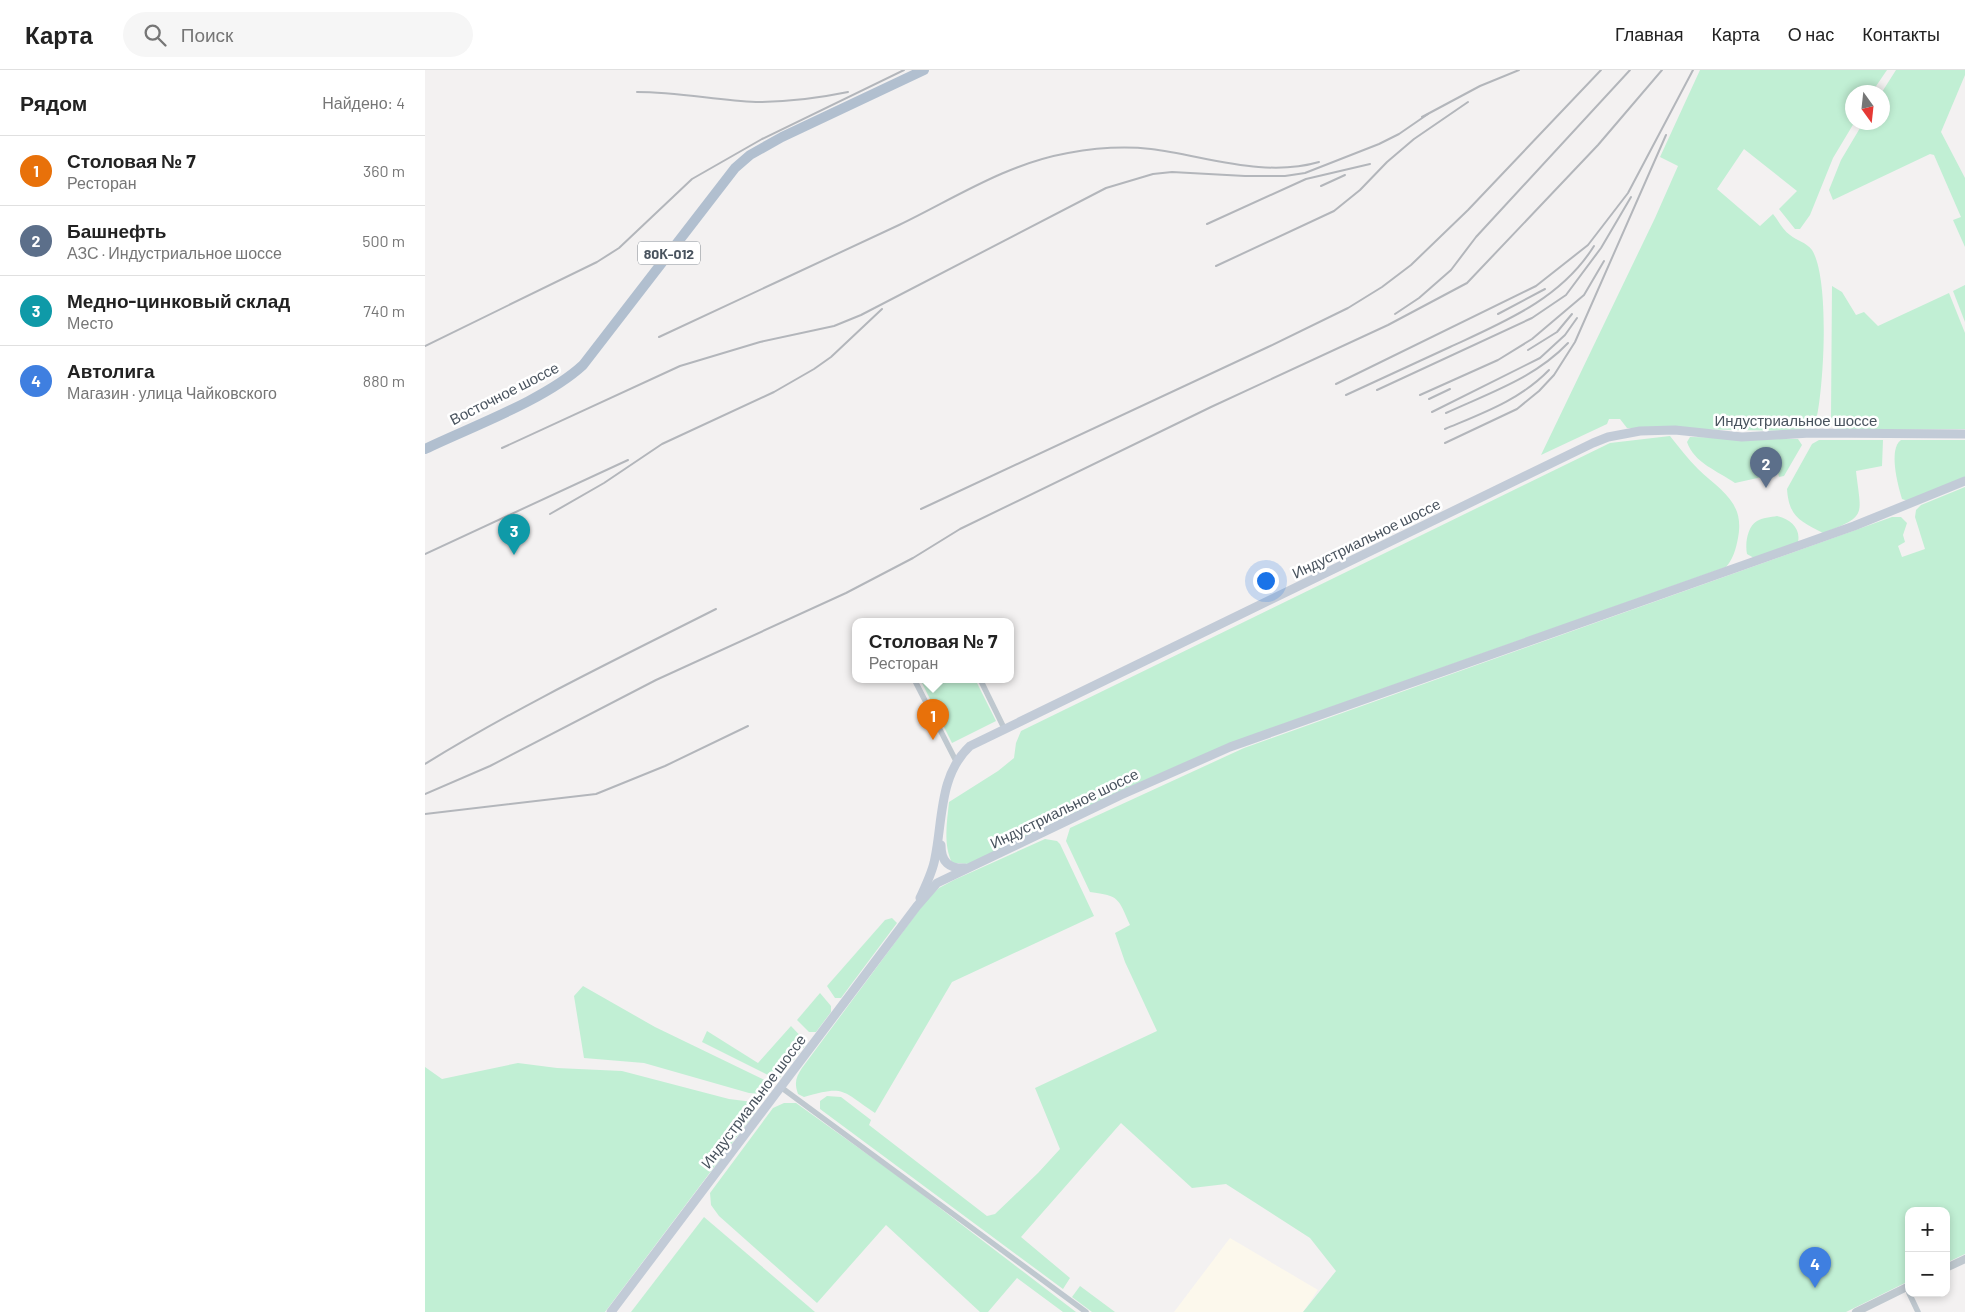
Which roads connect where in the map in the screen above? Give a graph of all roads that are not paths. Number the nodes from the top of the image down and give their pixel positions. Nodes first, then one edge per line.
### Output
1 (924, 70) edge
2 (1965, 434) edge
3 (425, 449) edge
4 (1965, 481) edge
5 (916, 683) edge
6 (982, 683) edge
7 (1004, 728) junction
8 (956, 761) junction
9 (940, 827) junction
10 (972, 868) junction
11 (917, 906) junction
12 (782, 1088) junction
13 (1965, 1259) edge
14 (1950, 1266) edge
15 (1905, 1291) edge
16 (1911, 1297) edge
17 (611, 1312) edge
18 (1085, 1312) edge
19 (1856, 1312) edge
20 (1918, 1312) edge

1 - 3 main road, Восточное шоссе / 80К-012
2 - 7 main road, Индустриальное шоссе
4 - 10 main road, Индустриальное шоссе
5 - 8 street
6 - 7 street
7 - 8 main road, Индустриальное шоссе
8 - 9 main road, Индустриальное шоссе
9 - 10 main road
9 - 11 main road, Индустриальное шоссе
10 - 11 main road, Индустриальное шоссе
11 - 12 main road, Индустриальное шоссе
12 - 17 main road, Индустриальное шоссе
12 - 18 street
13 - 14 street
15 - 19 street
16 - 20 street

